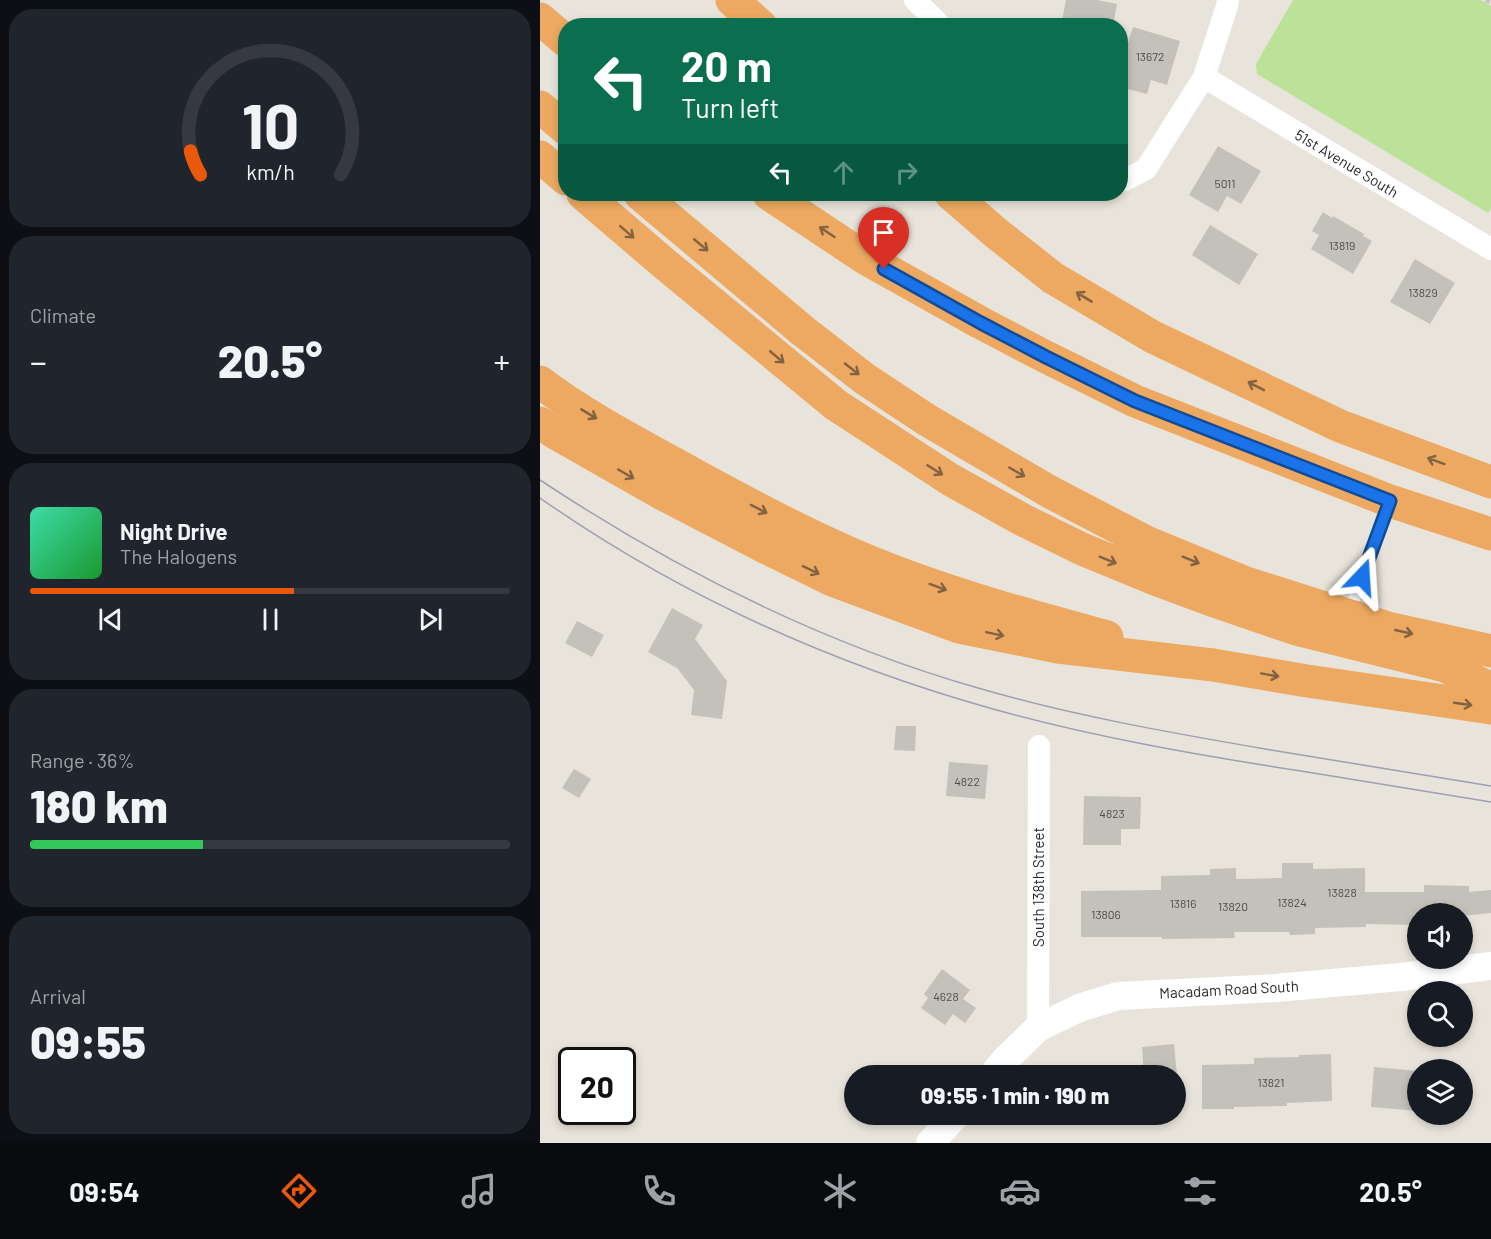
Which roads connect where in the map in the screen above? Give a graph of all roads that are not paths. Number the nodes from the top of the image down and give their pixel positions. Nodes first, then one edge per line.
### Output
1 (732, 0) edge
2 (915, 0) edge
3 (1227, 0) edge
4 (752, 18) edge
5 (933, 18) edge
6 (540, 19) edge
7 (558, 34) edge
8 (1204, 77) junction
9 (540, 107) edge
10 (558, 122) edge
11 (540, 157) edge
12 (558, 172) edge
13 (1128, 177) edge
14 (591, 201) edge
15 (648, 201) edge
16 (780, 201) edge
17 (959, 201) edge
18 (1491, 249) edge
19 (540, 382) edge
20 (540, 423) edge
21 (1491, 482) edge
22 (1390, 501) junction
23 (1491, 534) edge
24 (1348, 615) junction
25 (1491, 651) edge
26 (1213, 665) junction
27 (1491, 689) edge
28 (1491, 708) edge
29 (1039, 746) dead end
30 (1491, 966) edge
31 (1038, 1028) junction
32 (1001, 1065) edge
33 (947, 1125) edge
34 (930, 1143) edge

1 - 4 highway
2 - 5 street
3 - 8 street
6 - 7 highway
8 - 13 street
8 - 18 street, 51st Avenue South
9 - 10 highway
11 - 12 highway
14 -> 27 highway
15 -> 24 highway
22 -> 16 highway
21 -> 17 highway
19 -> 26 highway
20 -> 26 highway
22 - 23 highway
22 - 24 lane
24 -> 25 highway
26 -> 28 highway
29 - 31 street, South 138th Street
30 - 31 street, Macadam Road South
31 - 32 street, Macadam Road South
33 - 34 street

